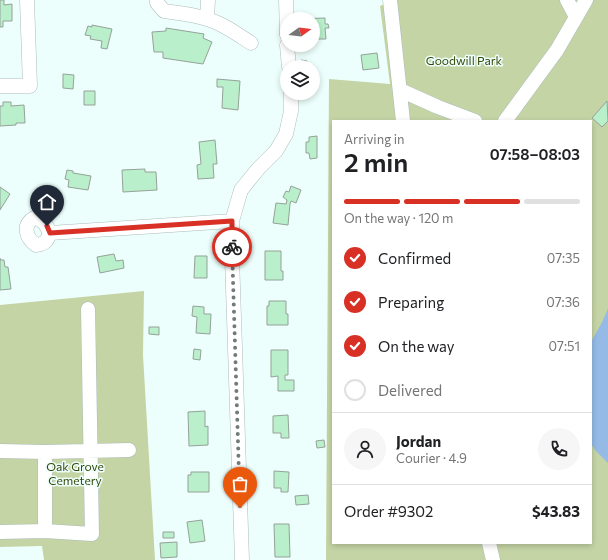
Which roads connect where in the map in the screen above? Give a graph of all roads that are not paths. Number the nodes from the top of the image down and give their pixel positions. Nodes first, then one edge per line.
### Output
1 (28, 0) edge
2 (157, 0) edge
3 (208, 0) edge
4 (286, 0) edge
5 (390, 0) edge
6 (567, 0) edge
7 (586, 0) edge
8 (286, 12) edge
9 (576, 17) junction
10 (207, 19) junction
11 (251, 42) dead end
12 (0, 86) edge
13 (400, 90) junction
14 (290, 100) edge
15 (403, 120) edge
16 (472, 120) edge
17 (506, 120) edge
18 (232, 221) junction
19 (50, 233) dead end
20 (88, 309) dead end
21 (129, 450) dead end
22 (90, 451) junction
23 (0, 452) edge
24 (45, 452) junction
25 (44, 531) junction
26 (0, 532) edge
27 (489, 544) edge
28 (242, 560) edge
29 (493, 560) edge

1 - 12 street
2 - 10 street
3 - 10 street
4 - 8 street
5 - 13 street
6 - 9 street
7 - 9 street
9 - 17 street
10 - 11 street
13 - 15 street
13 - 16 street
14 - 18 street
18 - 19 street
18 - 28 street
20 - 22 street
21 - 22 street
22 - 24 street
22 - 25 street
23 - 24 street
24 - 25 street
25 - 26 street
27 - 29 street

